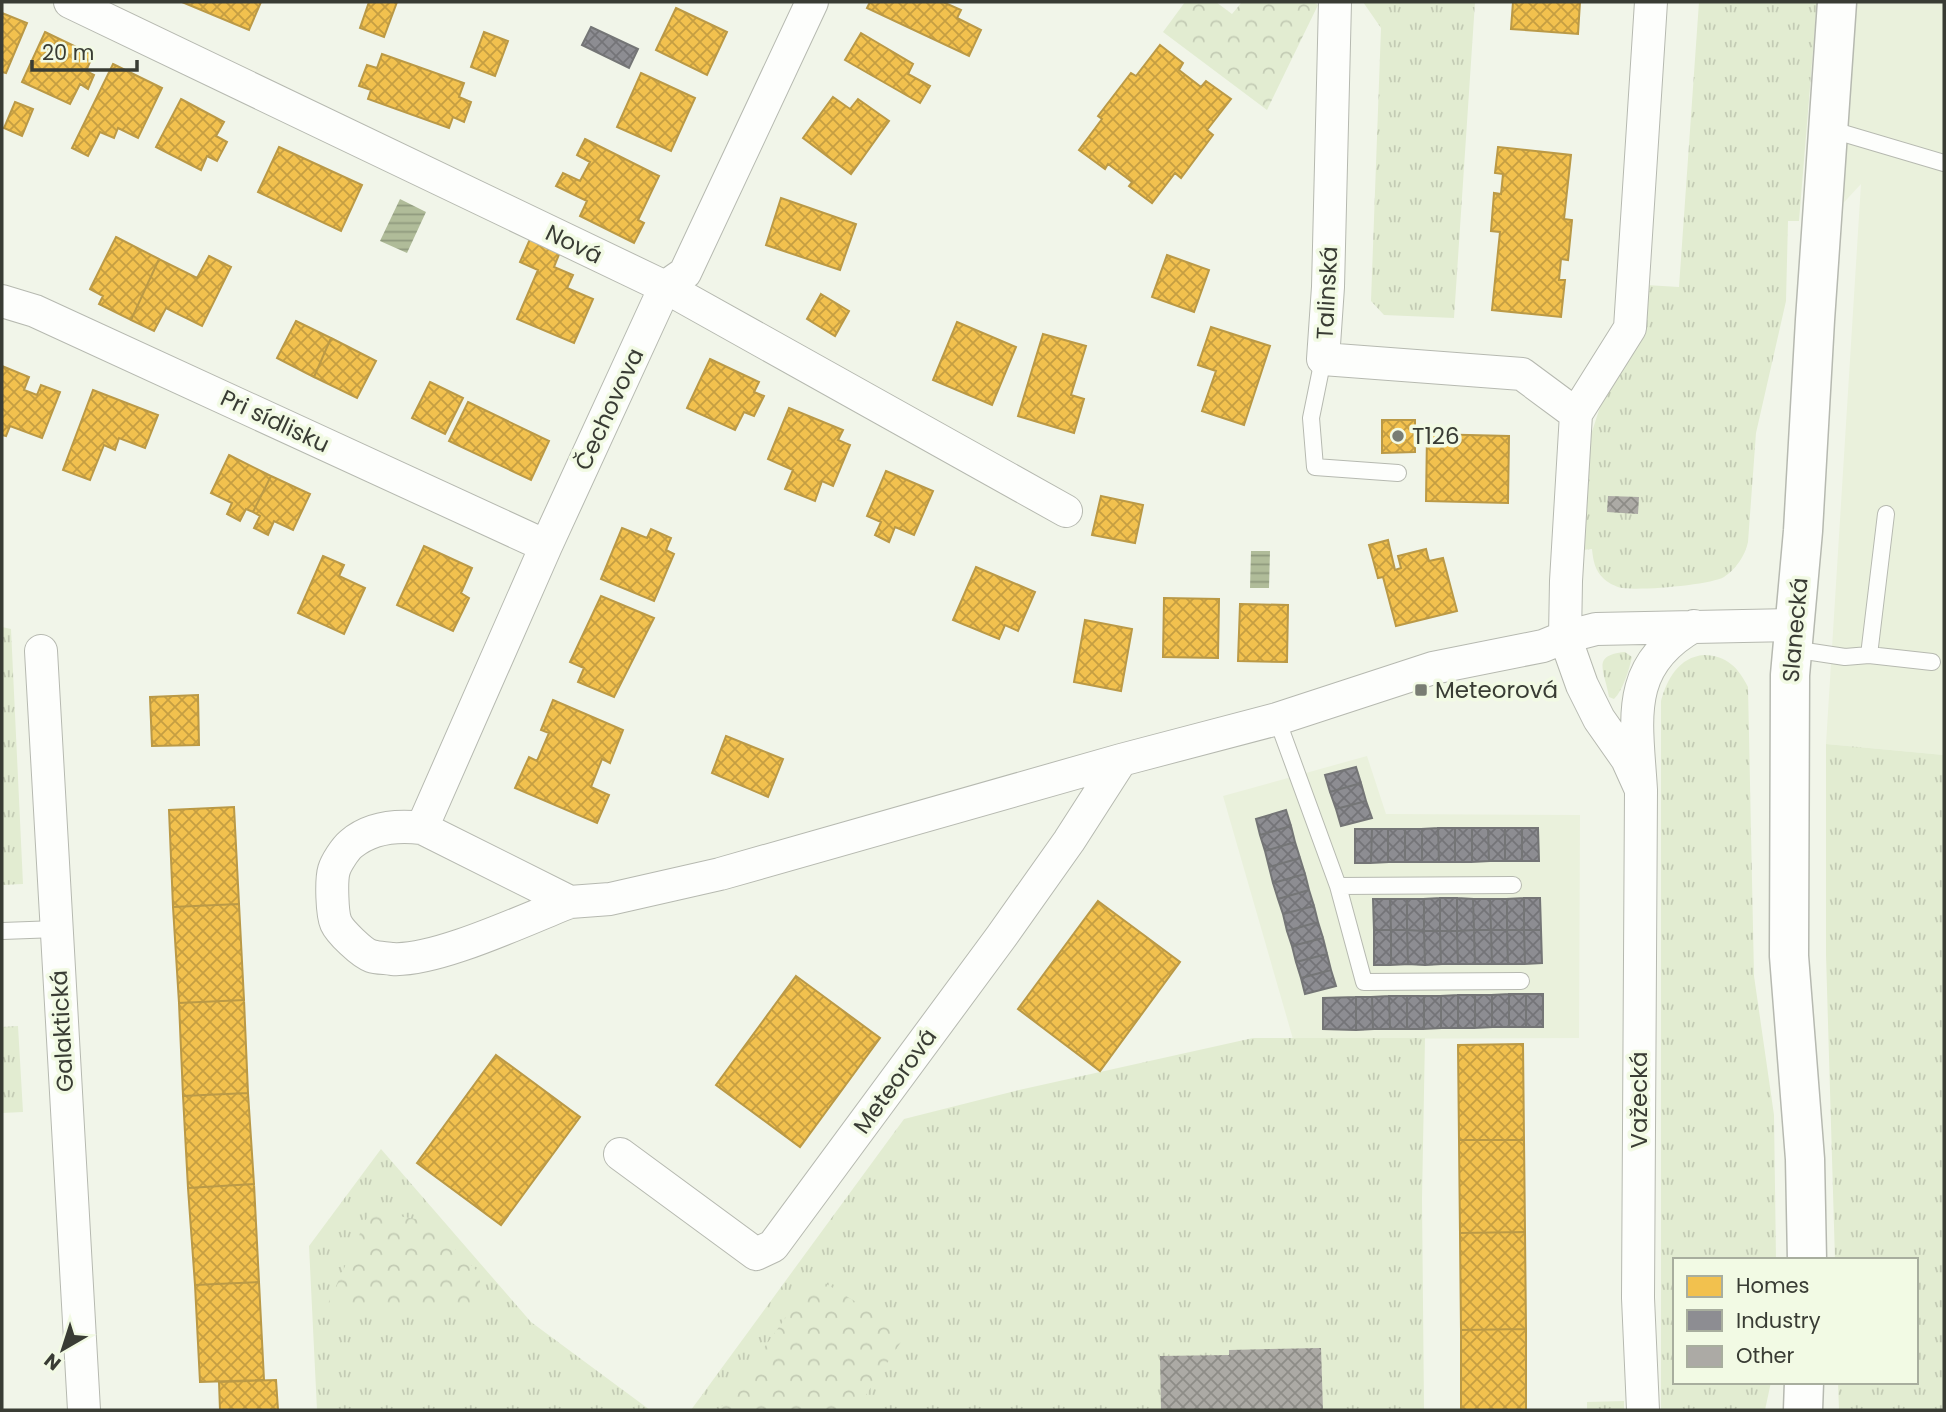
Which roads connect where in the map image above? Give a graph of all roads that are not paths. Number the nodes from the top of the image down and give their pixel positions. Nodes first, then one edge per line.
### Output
1 (70, 2) edge
2 (812, 2) edge
3 (1335, 2) edge
4 (1651, 2) edge
5 (1837, 2) edge
6 (123, 13) edge
7 (1829, 129) junction
8 (1944, 163) edge
9 (665, 287) junction
10 (2, 301) edge
11 (1323, 359) junction
12 (1576, 414) junction
13 (1398, 473) dead end
14 (1066, 510) dead end
15 (1886, 514) dead end
16 (546, 546) junction
17 (1694, 626) junction
18 (1565, 637) junction
19 (1793, 637) junction
20 (41, 651) dead end
21 (1869, 655) junction
22 (1932, 662) dead end
23 (1276, 719) junction
24 (1121, 760) junction
25 (1641, 790) junction
26 (422, 828) junction
27 (1513, 885) dead end
28 (1338, 886) junction
29 (570, 902) junction
30 (57, 929) junction
31 (2, 931) edge
32 (1521, 981) dead end
33 (620, 1154) dead end
34 (1807, 1258) edge
35 (1804, 1384) edge
36 (84, 1410) edge
37 (1643, 1410) edge
38 (1803, 1410) edge

1 - 6 street, Nová
2 - 9 street, Čechovova
3 - 11 street, Talinská
4 - 12 street
5 - 7 main road, Slanecká
6 - 9 street, Nová
7 - 8 lane
7 - 19 main road, Slanecká
9 - 14 street, Nová
9 - 16 street, Čechovova
10 - 16 street, Pri sídlisku
11 - 12 street, Talinská
11 - 13 lane
12 - 18 street
15 - 21 lane
16 - 26 street, Čechovova
17 - 18 street
17 - 19 street
17 - 25 street, Važecká
18 - 23 street
18 - 25 street, Važecká
19 - 21 lane
19 - 34 main road, Slanecká
20 - 30 street, Galaktická
21 - 22 lane
23 - 24 street
23 - 28 lane
24 - 29 street
24 - 33 street, Meteorová
25 - 37 street, Važecká
26 - 29 street
26 - 29 street
27 - 28 lane
28 - 32 lane
30 - 31 lane
30 - 36 street, Galaktická
35 - 38 main road

